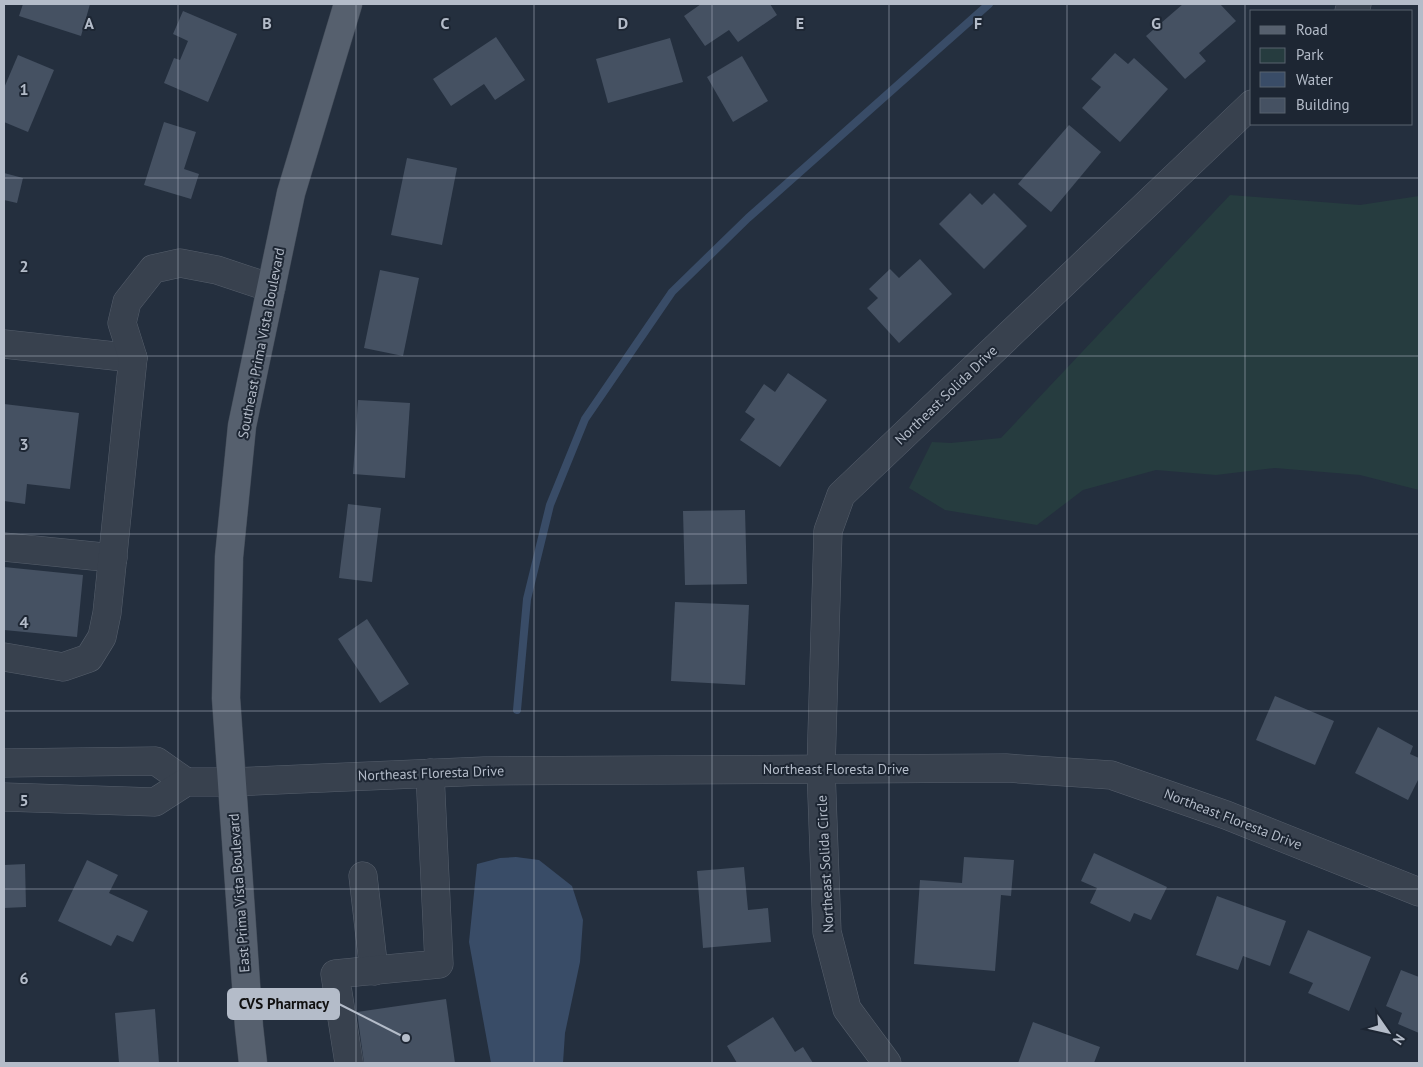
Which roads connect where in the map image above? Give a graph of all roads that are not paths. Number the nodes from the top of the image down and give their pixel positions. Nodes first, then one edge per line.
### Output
1 (348, 4) edge
2 (1250, 106) edge
3 (271, 288) junction
4 (4, 344) edge
5 (133, 358) junction
6 (4, 547) edge
7 (113, 558) junction
8 (4, 657) edge
9 (4, 763) edge
10 (821, 769) junction
11 (430, 773) junction
12 (186, 782) junction
13 (231, 782) junction
14 (4, 797) edge
15 (363, 876) dead end
16 (1419, 892) edge
17 (374, 971) junction
18 (254, 1063) edge
19 (349, 1063) edge
20 (887, 1063) edge

1 - 3 main road, Southeast Prima Vista Boulevard
2 - 10 street, Northeast Solida Drive
3 - 5 street
3 - 13 main road, Southeast Prima Vista Boulevard
4 - 5 street
5 - 7 street
6 - 7 street
7 - 8 street
9 - 12 street
10 - 11 street, Northeast Floresta Drive
10 - 16 street, Northeast Floresta Drive
10 - 20 street, Northeast Solida Circle
11 - 13 street, Northeast Floresta Drive
11 - 17 street
12 - 13 street, Northeast Floresta Drive
12 - 14 street
13 - 18 main road, East Prima Vista Boulevard
15 - 17 street
17 - 19 street

